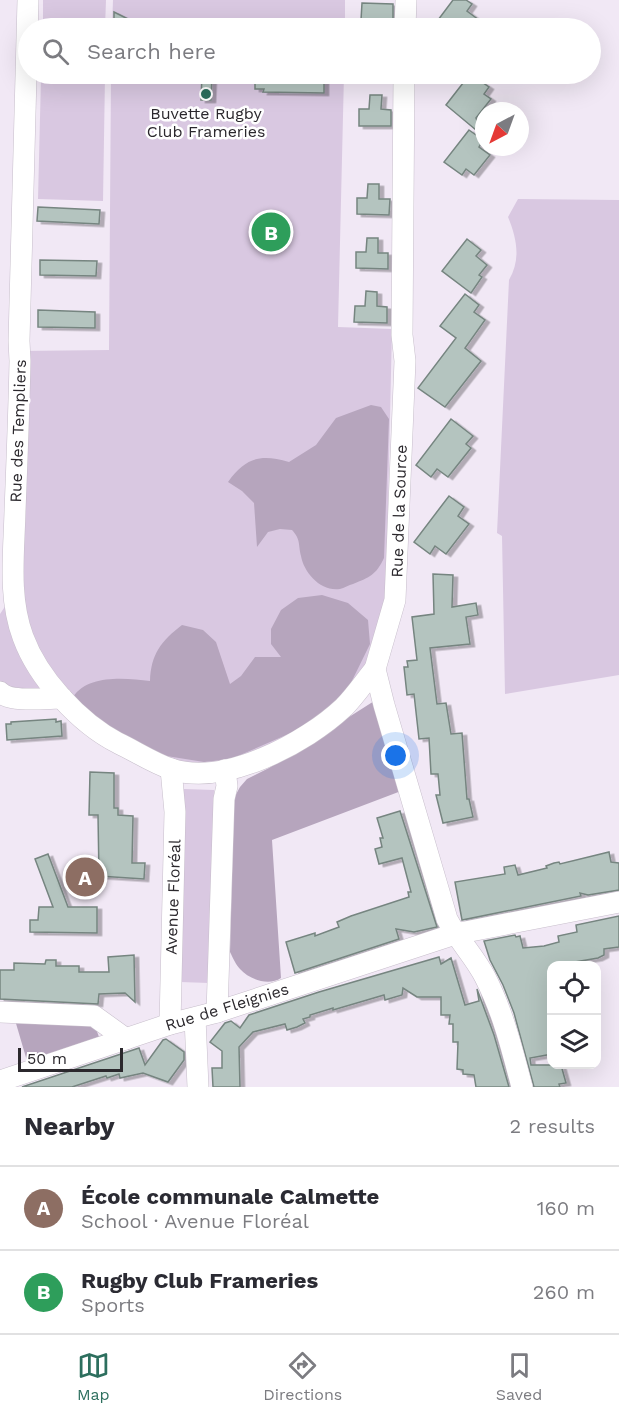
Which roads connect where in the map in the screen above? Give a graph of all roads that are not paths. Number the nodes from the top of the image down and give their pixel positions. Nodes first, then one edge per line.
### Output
1 (28, 0) edge
2 (406, 0) edge
3 (28, 18) edge
4 (405, 18) edge
5 (26, 84) edge
6 (404, 84) edge
7 (12, 596) junction
8 (0, 614) edge
9 (375, 669) junction
10 (0, 692) edge
11 (62, 698) junction
12 (225, 770) junction
13 (181, 771) junction
14 (619, 902) edge
15 (455, 934) junction
16 (0, 1012) edge
17 (218, 1012) junction
18 (195, 1017) junction
19 (170, 1024) junction
20 (126, 1039) junction
21 (0, 1081) edge
22 (198, 1087) edge
23 (522, 1087) edge

1 - 3 street, Rue des Templiers
2 - 4 street
5 - 7 street, Rue des Templiers
6 - 9 street, Rue de la Source
7 - 8 street
7 - 11 street, Rue des Templiers
9 - 12 street
9 - 15 street
10 - 11 street
11 - 13 street, Rue des Templiers
12 - 13 street
12 - 17 street
13 - 19 street, Avenue Floréal
14 - 15 street, Rue de Fleignies
15 - 17 street, Rue de Fleignies
15 - 23 street
16 - 20 street
17 - 18 street, Rue de Fleignies
18 - 19 street, Rue de Fleignies
18 - 22 street
19 - 20 street, Rue de Fleignies
20 - 21 street, Rue de Fleignies

